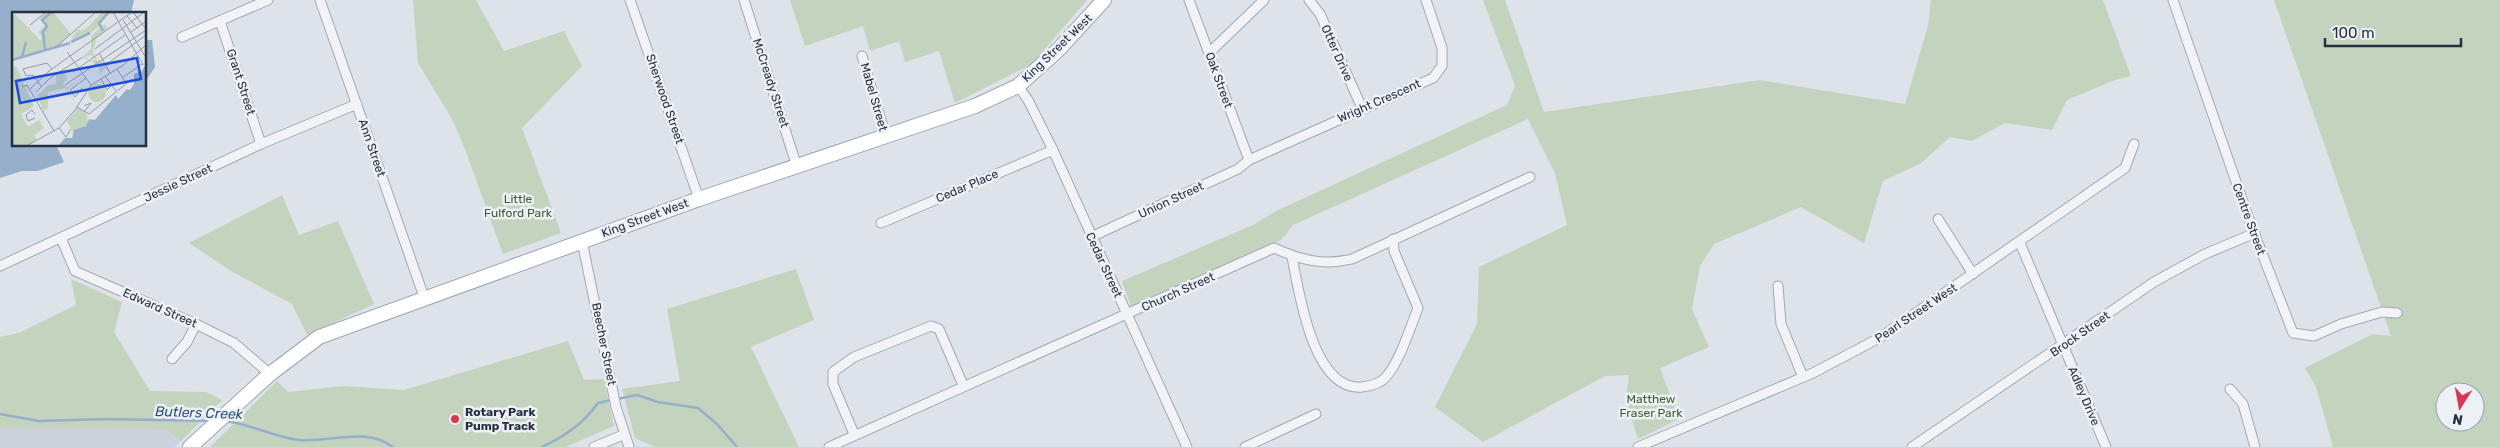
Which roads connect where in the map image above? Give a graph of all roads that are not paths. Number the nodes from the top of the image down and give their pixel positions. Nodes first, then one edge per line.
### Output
1 (268, 0) edge
2 (320, 0) edge
3 (630, 0) edge
4 (744, 0) edge
5 (1104, 0) edge
6 (1189, 0) edge
7 (1264, 0) edge
8 (1309, 0) edge
9 (1426, 0) edge
10 (2173, 0) edge
11 (251, 3) edge
12 (220, 21) junction
13 (182, 36) dead end
14 (1209, 53) junction
15 (862, 56) dead end
16 (1018, 86) junction
17 (357, 104) junction
18 (1362, 108) junction
19 (886, 137) junction
20 (261, 144) junction
21 (2134, 144) dead end
22 (1053, 150) junction
23 (1249, 160) junction
24 (797, 166) junction
25 (1530, 177) dead end
26 (700, 199) junction
27 (1938, 219) dead end
28 (881, 223) dead end
29 (2254, 233) junction
30 (1091, 237) junction
31 (61, 238) junction
32 (1393, 239) junction
33 (582, 241) junction
34 (2020, 242) junction
35 (1292, 257) junction
36 (0, 266) edge
37 (1973, 274) junction
38 (1778, 286) dead end
39 (424, 297) junction
40 (2398, 313) dead end
41 (1127, 315) junction
42 (196, 324) junction
43 (2063, 345) junction
44 (172, 360) dead end
45 (270, 374) junction
46 (1803, 377) junction
47 (963, 385) junction
48 (2230, 390) dead end
49 (1316, 414) dead end
50 (854, 434) junction
51 (624, 435) junction
52 (193, 446) edge
53 (594, 447) edge
54 (629, 447) edge
55 (828, 447) edge
56 (1188, 447) edge
57 (1245, 447) edge
58 (1638, 447) edge
59 (1912, 447) edge
60 (2106, 447) edge
61 (2255, 447) edge

1 - 11 street
2 - 17 street, Ann Street
3 - 26 street, Sherwood Street
4 - 24 street, McCready Street
5 - 16 main road, King Street West
6 - 14 street, Oak Street
7 - 14 street
8 - 18 street, Otter Drive
9 - 18 street, Wright Crescent
10 - 29 street, Centre Street
11 - 12 street
12 - 13 street
12 - 20 street, Grant Street
14 - 23 street, Oak Street
15 - 19 street, Mabel Street
16 - 19 main road, King Street West
16 - 22 street, Cedar Street
17 - 20 street, Jessie Street
17 - 39 street, Ann Street
18 - 23 street, Wright Crescent
19 - 24 main road, King Street West
20 - 31 street, Jessie Street
21 - 34 street, Pearl Street West
22 - 28 street, Cedar Place
22 - 30 street, Cedar Street
23 - 30 street, Union Street
24 - 26 main road, King Street West
25 - 32 street, Church Street
26 - 33 main road, King Street West
27 - 37 street
29 - 40 street, Centre Street
29 - 43 street, Brock Street
30 - 41 street, Cedar Street
31 - 36 street, Jessie Street
31 - 42 street, Edward Street
32 - 35 street, Church Street
32 - 35 street
33 - 39 main road, King Street West
33 - 51 street, Beecher Street
34 - 37 street, Pearl Street West
34 - 43 street, Adley Drive
35 - 41 street, Church Street
37 - 46 street, Pearl Street West
38 - 46 street
39 - 45 main road, King Street West
41 - 47 street, Church Street
41 - 56 street, Cedar Street
42 - 44 street
42 - 45 street, Edward Street
43 - 59 street, Brock Street
43 - 60 street, Adley Drive
45 - 52 main road, King Street West
46 - 58 street, Pearl Street West
47 - 50 street, Church Street
47 - 50 street
48 - 61 street
49 - 57 street
50 - 55 street, Church Street
51 - 53 street
51 - 54 street, Beecher Street

